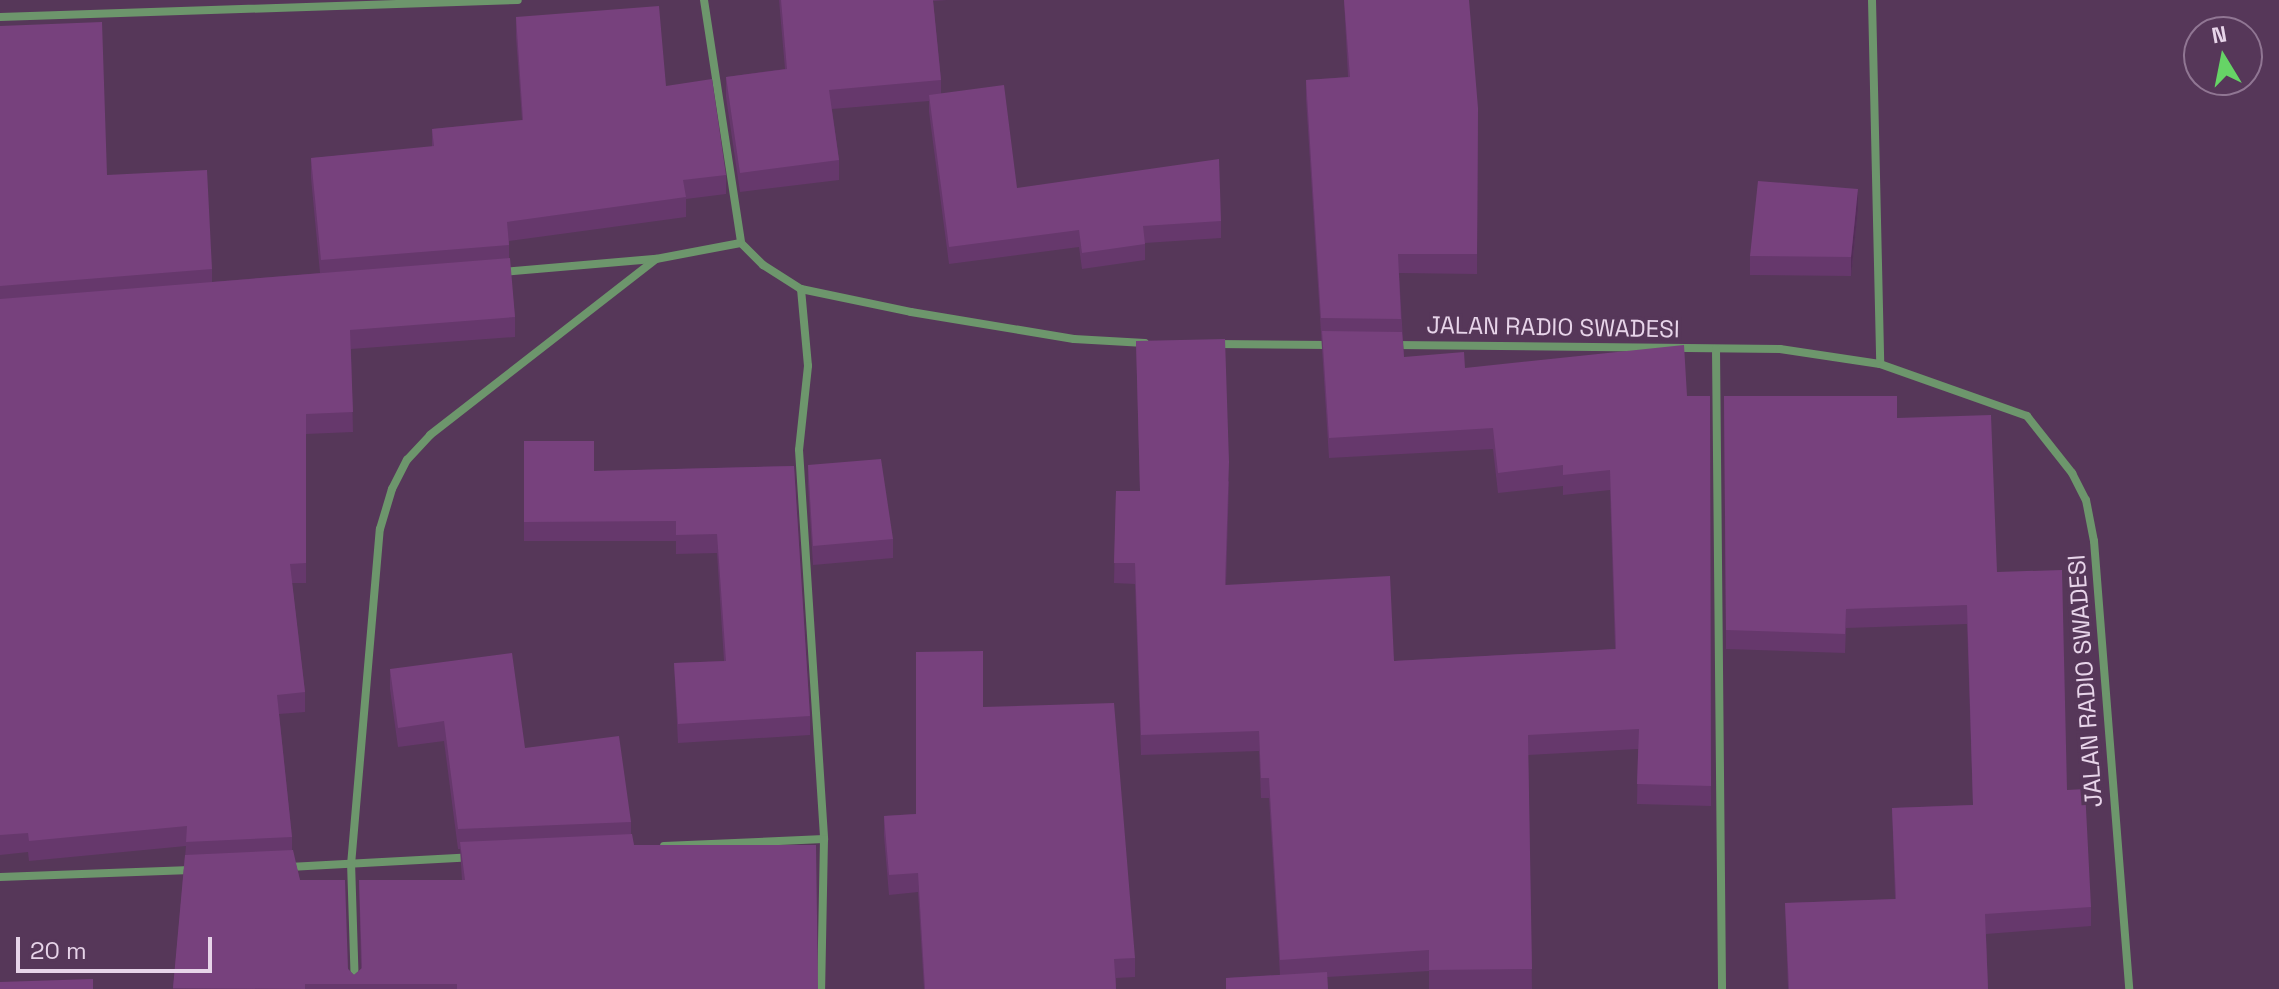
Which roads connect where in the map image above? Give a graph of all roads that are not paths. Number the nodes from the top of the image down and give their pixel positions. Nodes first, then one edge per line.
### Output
1 (518, 0) edge
2 (704, 0) edge
3 (1872, 0) edge
4 (0, 17) edge
5 (741, 243) junction
6 (656, 259) junction
7 (484, 273) edge
8 (801, 289) junction
9 (1160, 343) edge
10 (1207, 344) edge
11 (1335, 345) edge
12 (1382, 345) edge
13 (1716, 349) junction
14 (1880, 364) junction
15 (824, 839) junction
16 (655, 846) edge
17 (479, 857) edge
18 (351, 865) junction
19 (272, 868) edge
20 (208, 870) edge
21 (0, 877) edge
22 (355, 989) edge
23 (821, 989) edge
24 (1722, 989) edge
25 (2129, 989) edge

1 - 4 street
2 - 5 street
3 - 14 street
5 - 6 street
5 - 8 street
6 - 7 street
6 - 18 street
8 - 9 street
8 - 15 street
10 - 11 street
12 - 13 street, JALAN RADIO SWADESI
13 - 14 street, JALAN RADIO SWADESI
13 - 24 street
14 - 25 street, JALAN RADIO SWADESI
15 - 16 street
15 - 23 street
17 - 18 street
18 - 19 street
18 - 22 street
20 - 21 street

